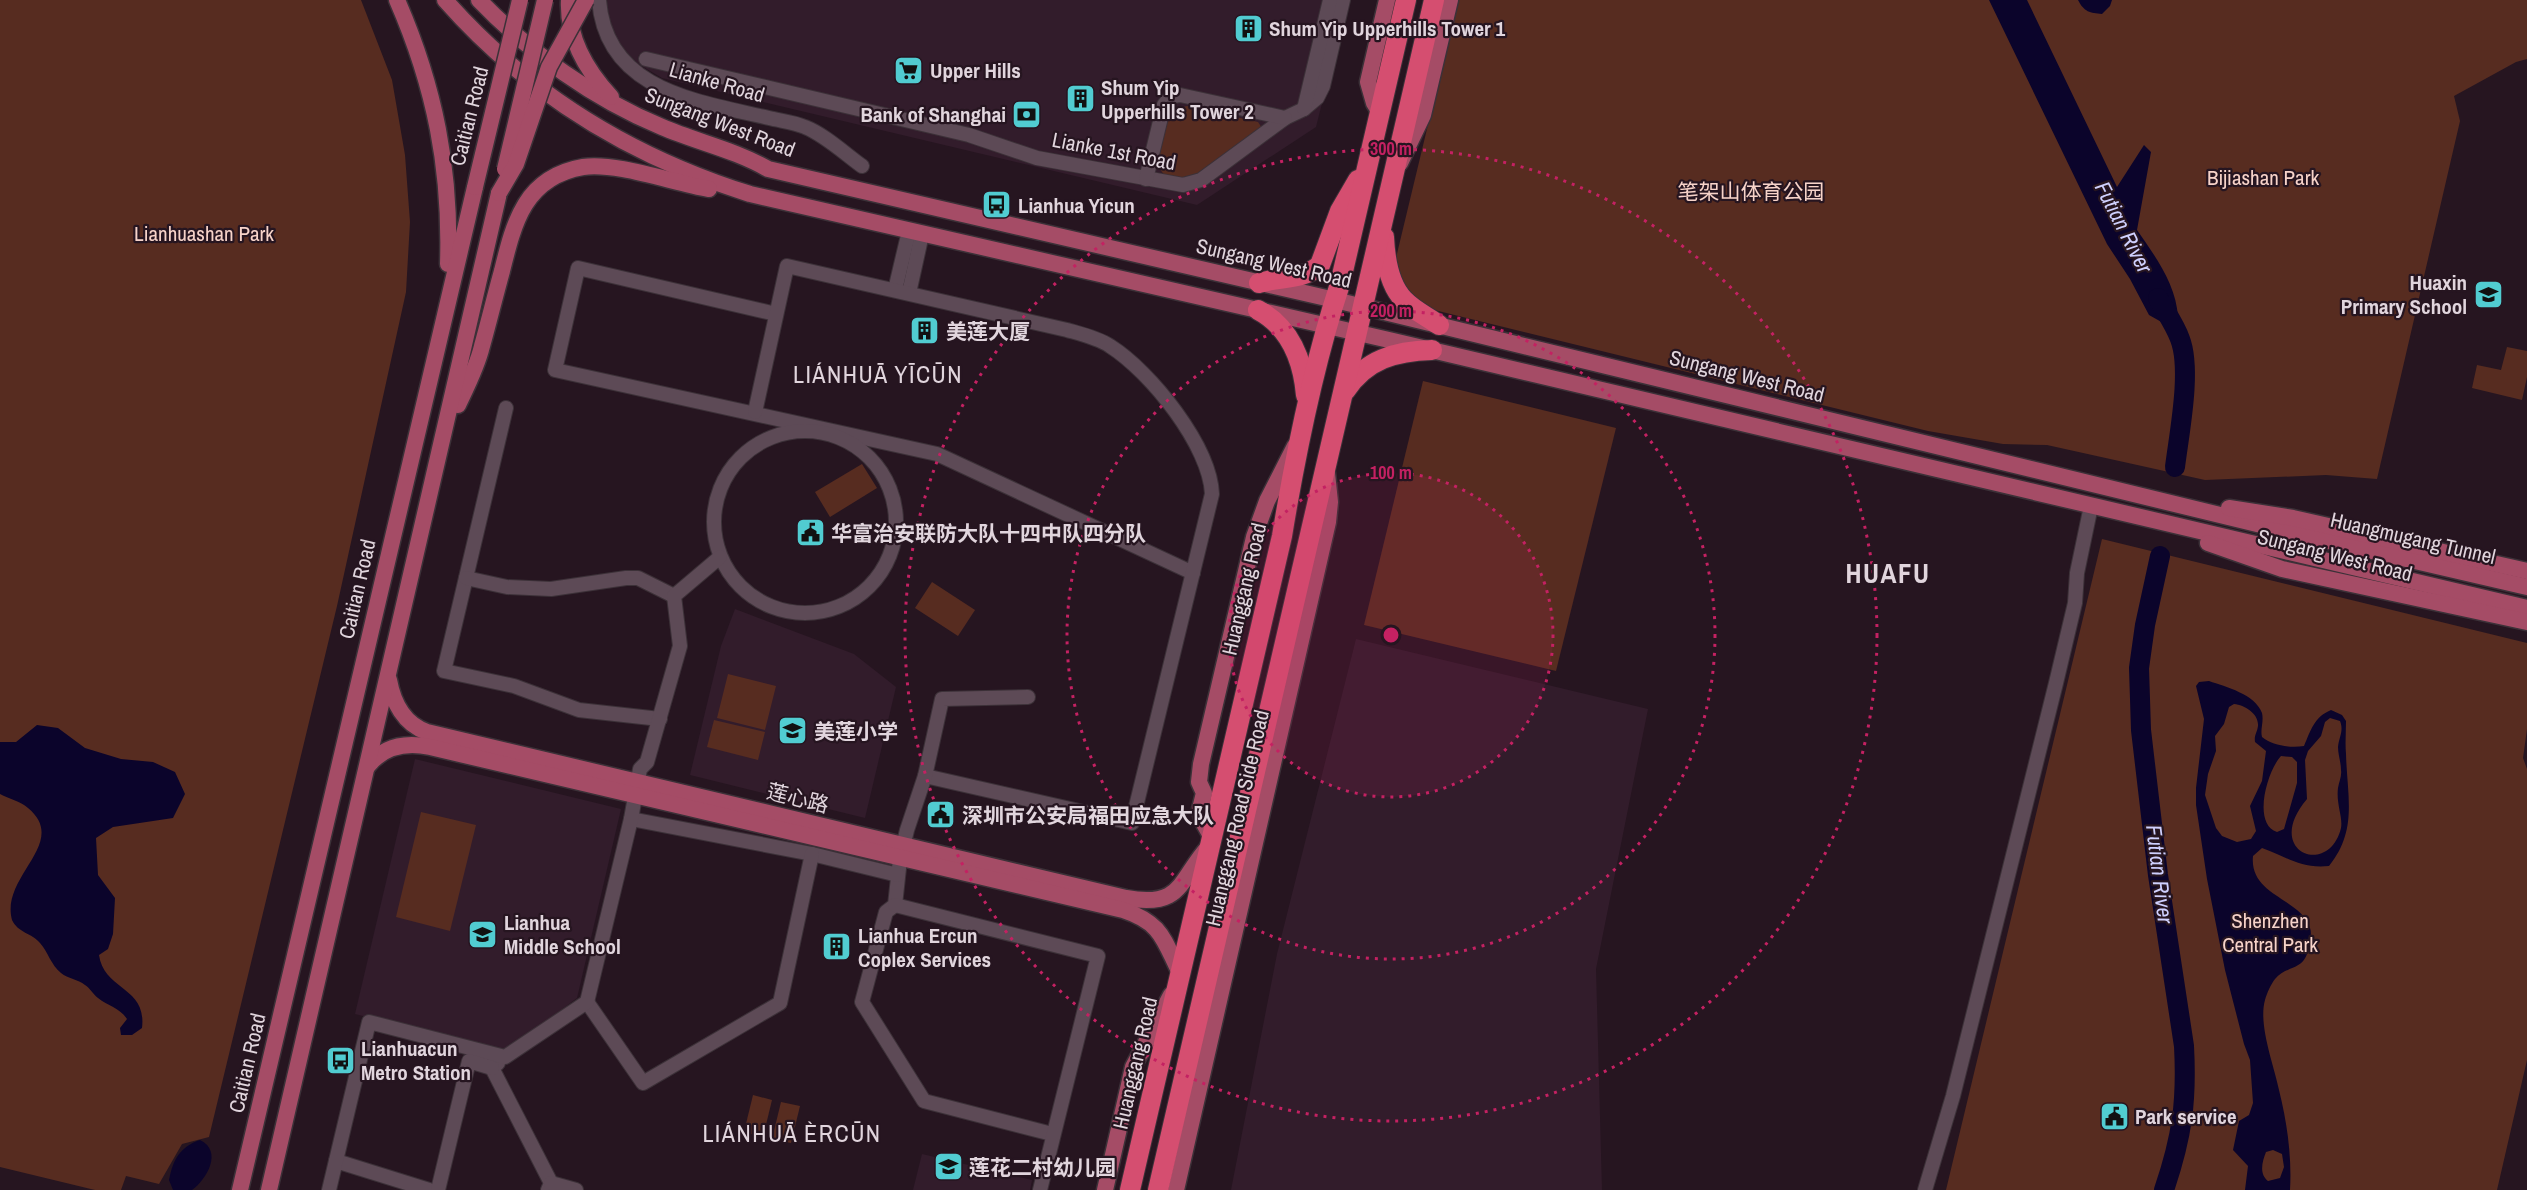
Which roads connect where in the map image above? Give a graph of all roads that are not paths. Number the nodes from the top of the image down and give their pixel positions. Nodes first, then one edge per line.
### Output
1 (397, 0) edge
2 (445, 0) edge
3 (479, 0) edge
4 (520, 0) edge
5 (544, 0) edge
6 (569, 0) edge
7 (586, 0) edge
8 (599, 0) edge
9 (1330, 0) edge
10 (1343, 0) edge
11 (1387, 0) edge
12 (1406, 0) edge
13 (1434, 0) edge
14 (1450, 0) edge
15 (646, 59) dead end
16 (1304, 109) junction
17 (1380, 113) junction
18 (639, 117) junction
19 (1285, 118) junction
20 (862, 166) dead end
21 (1366, 168) junction
22 (1394, 171) junction
23 (1146, 179) junction
24 (499, 193) junction
25 (779, 201) junction
26 (1383, 219) junction
27 (916, 232) junction
28 (1259, 283) junction
29 (902, 292) junction
30 (1335, 300) junction
31 (1363, 307) junction
32 (1257, 310) junction
33 (444, 313) junction
34 (776, 314) junction
35 (1439, 325) junction
36 (1326, 326) junction
37 (1357, 333) junction
38 (1432, 350) junction
39 (1342, 395) junction
40 (1307, 405) junction
41 (507, 408) dead end
42 (755, 412) junction
43 (443, 439) junction
44 (1298, 443) junction
45 (1328, 455) junction
46 (2069, 478) junction
47 (2141, 496) junction
48 (2063, 500) junction
49 (2091, 506) junction
50 (2136, 517) junction
51 (2290, 532) joint
52 (2285, 552) joint
53 (720, 557) junction
54 (2527, 571) edge
55 (1193, 573) junction
56 (466, 578) junction
57 (2527, 587) edge
58 (674, 596) junction
59 (2527, 608) edge
60 (2527, 622) edge
61 (389, 673) junction
62 (1028, 697) dead end
63 (660, 719) junction
64 (367, 768) junction
65 (925, 776) junction
66 (636, 788) junction
67 (631, 819) junction
68 (1210, 841) junction
69 (812, 854) junction
70 (900, 860) junction
71 (895, 904) junction
72 (1179, 978) junction
73 (587, 1002) junction
74 (505, 1057) junction
75 (492, 1068) junction
76 (1052, 1134) junction
77 (336, 1161) junction
78 (550, 1186) edge
79 (240, 1189) edge
80 (269, 1190) edge
81 (329, 1190) edge
82 (429, 1190) edge
83 (438, 1190) edge
84 (576, 1190) edge
85 (1040, 1190) edge
86 (1105, 1190) edge
87 (1130, 1190) edge
88 (1158, 1190) edge
89 (1176, 1190) edge
90 (1925, 1190) edge

1 - 33 main road
2 - 25 main road, Sungang West Road
3 - 18 main road, Sungang West Road
4 - 33 main road, Caitian Road, bridge
5 - 24 main road, bridge
6 - 18 main road
7 - 24 main road, bridge
8 - 20 street, Lianke Road
9 - 16 street
10 - 16 street, Lianke 1st Road
11 - 17 main road
12 - 17 highway, Huanggang Road
13 - 22 highway
14 - 22 main road
15 - 23 street, Lianke 1st Road
16 - 19 street, Lianke 1st Road
17 - 21 highway, Huanggang Road
18 - 28 main road, Sungang West Road
19 - 23 street, Lianke 1st Road
19 - 23 street
21 - 28 highway
21 - 30 highway, Huanggang Road
22 - 26 highway
24 - 43 main road
25 - 27 main road, Sungang West Road
25 - 43 main road
26 - 31 highway
26 - 35 highway
27 - 29 street
27 - 32 main road, Sungang West Road
28 - 30 main road, Sungang West Road
29 - 34 street
29 - 55 street
30 - 31 main road, Sungang West Road
30 - 36 highway, Huanggang Road
31 - 35 main road, Sungang West Road
31 - 37 highway
32 - 36 main road, Sungang West Road
32 - 40 highway
33 - 79 main road, Caitian Road
34 - 42 street
34 - 42 street
35 - 46 main road, Sungang West Road
36 - 37 main road, Sungang West Road
36 - 40 highway, Huanggang Road
37 - 38 main road, Sungang West Road
37 - 39 highway
38 - 39 highway
38 - 48 main road, Sungang West Road
39 - 45 highway
40 - 44 highway, Huanggang Road
41 - 56 street
42 - 55 street
43 - 61 main road
44 - 68 highway, Huanggang Road
44 - 68 main road, Huanggang Road Side Road
45 - 88 highway
45 - 89 main road, Huanggang Road Side Road
46 - 47 main road, Sungang West Road
46 - 48 main road
47 - 51 main road, Sungang West Road
47 - 54 main road, Sungang West Road
48 - 49 main road, Sungang West Road
49 - 50 main road, Sungang West Road
49 - 90 street
50 - 52 main road, Sungang West Road
50 - 60 main road, Sungang West Road
51 - 57 main road, Huangmugang Tunnel
52 - 59 main road, Huangmugang Tunnel
53 - 53 street
53 - 58 street
55 - 65 street
56 - 58 street
56 - 63 street
58 - 63 street
61 - 64 main road
61 - 66 main road, 莲心路
62 - 65 street
63 - 66 street
64 - 66 main road, 莲心路
64 - 80 main road
65 - 70 street
66 - 67 street
66 - 70 main road, 莲心路
67 - 69 street
67 - 73 street
68 - 70 main road, 莲心路
68 - 72 highway, Huanggang Road
69 - 70 street
69 - 73 street
70 - 71 street
70 - 72 main road, 莲心路
71 - 76 street
71 - 76 street
72 - 86 main road
72 - 87 highway, Huanggang Road
73 - 74 street
74 - 75 street
74 - 77 street
75 - 78 street
75 - 83 street
76 - 85 street
77 - 81 street
77 - 82 street
78 - 84 street

